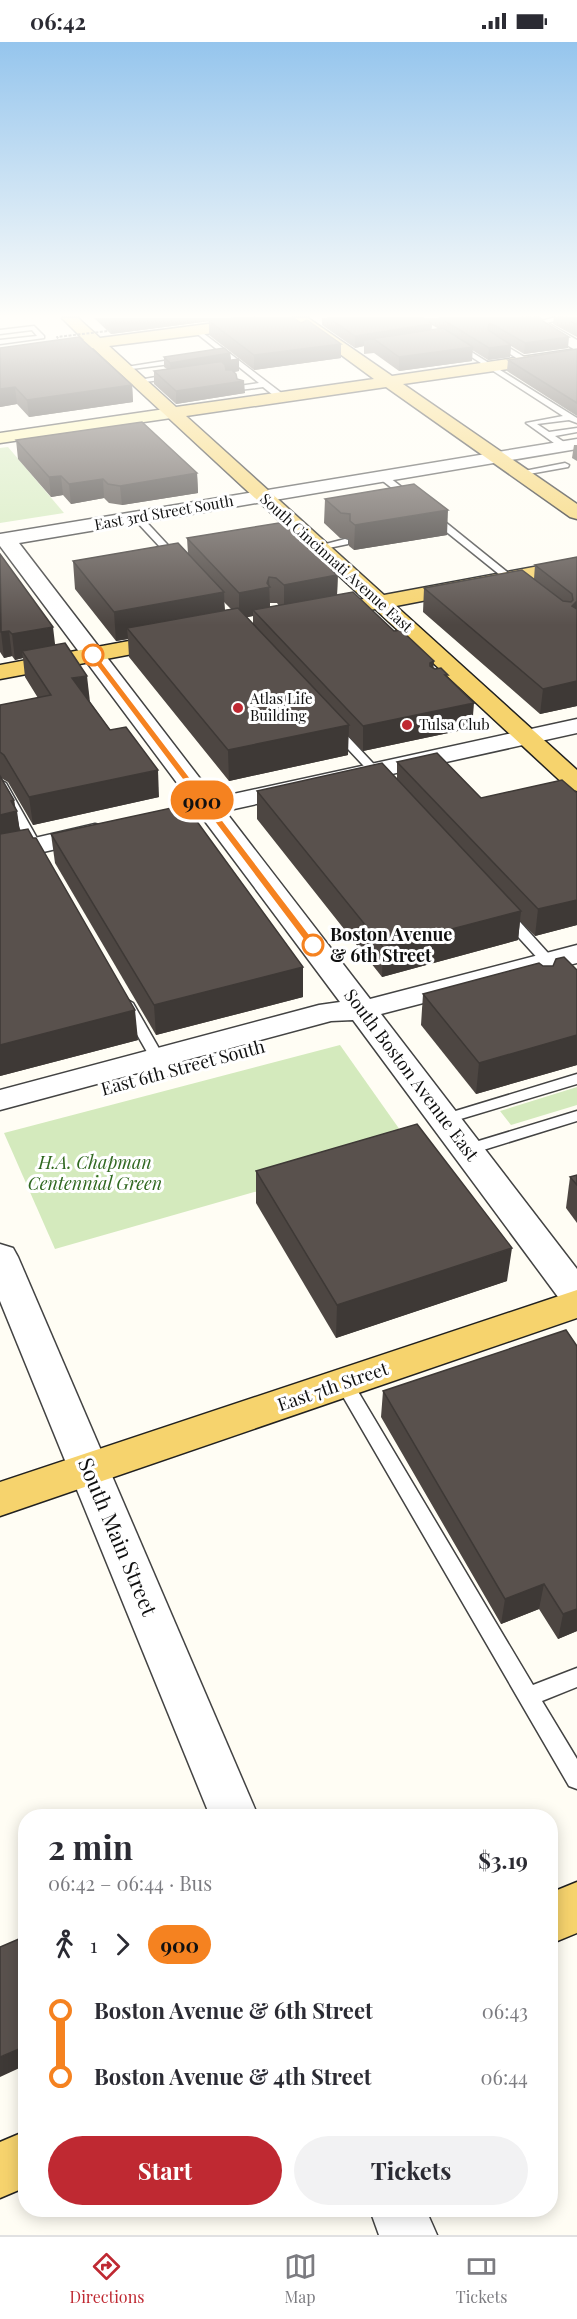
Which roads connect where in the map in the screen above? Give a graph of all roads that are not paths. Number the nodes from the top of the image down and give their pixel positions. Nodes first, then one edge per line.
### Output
1 (117, 420) edge
2 (181, 420) edge
3 (444, 420) edge
4 (559, 420) edge
5 (577, 430) edge
6 (548, 435) junction
7 (0, 438) edge
8 (570, 445) edge
9 (496, 457) junction
10 (565, 465) dead end
11 (519, 472) junction
12 (382, 476) junction
13 (263, 496) junction
14 (577, 513) edge
15 (137, 517) junction
16 (3, 540) edge
17 (345, 542) dead end
18 (319, 547) junction
19 (577, 566) edge
20 (184, 568) edge
21 (509, 578) junction
22 (530, 594) edge
23 (379, 602) junction
24 (341, 609) edge
25 (194, 636) edge
26 (93, 655) junction
27 (0, 672) edge
28 (329, 723) edge
29 (577, 726) edge
30 (526, 737) junction
31 (381, 777) junction
32 (0, 783) edge
33 (577, 783) edge
34 (207, 807) junction
35 (162, 817) edge
36 (116, 828) edge
37 (40, 853) junction
38 (0, 854) edge
39 (498, 906) edge
40 (577, 954) edge
41 (537, 971) junction
42 (119, 991) edge
43 (577, 993) edge
44 (362, 1010) junction
45 (162, 1065) junction
46 (577, 1079) edge
47 (0, 1100) edge
48 (577, 1116) edge
49 (0, 1117) edge
50 (444, 1119) junction
51 (467, 1150) junction
52 (0, 1257) edge
53 (577, 1295) edge
54 (577, 1304) edge
55 (344, 1383) junction
56 (88, 1469) junction
57 (0, 1499) edge
58 (577, 1677) edge
59 (528, 1697) junction
60 (577, 1779) edge
61 (231, 1809) edge
62 (577, 1907) edge
63 (558, 1915) edge
64 (18, 2162) edge
65 (0, 2170) edge
66 (401, 2217) edge
67 (408, 2235) edge

1 - 7 main road
2 - 13 main road, South Cincinnati Avenue East
3 - 9 main road
4 - 6 lane
5 - 6 lane
6 - 8 lane
8 - 9 street, East 3rd Street South
9 - 11 main road
9 - 12 street, East 3rd Street South
10 - 11 lane
11 - 14 main road
12 - 13 street, East 3rd Street South
12 - 21 lane
13 - 15 street, East 3rd Street South
13 - 18 main road, South Cincinnati Avenue East
15 - 16 street, East 3rd Street South
15 - 20 lane
16 - 26 street, South Boston Avenue East
17 - 18 lane
18 - 23 main road, South Cincinnati Avenue East
19 - 21 main road
21 - 22 lane
21 - 23 main road
23 - 24 main road
23 - 30 main road, South Cincinnati Avenue East
25 - 26 main road
26 - 27 main road
26 - 34 street, South Boston Avenue East
28 - 31 lane
29 - 30 street
30 - 31 street
30 - 33 main road, South Cincinnati Avenue East
31 - 34 street
32 - 37 lane
34 - 35 street
34 - 44 street, South Boston Avenue East
36 - 37 street
37 - 38 street
39 - 41 lane
40 - 41 street, East 6th Street South
41 - 43 lane
41 - 44 street, East 6th Street South
42 - 45 lane
44 - 45 street, East 6th Street South
44 - 50 street, South Boston Avenue East
45 - 47 street, East 6th Street South
45 - 49 street, East 6th Street South
46 - 50 lane
48 - 51 lane
50 - 51 street, South Boston Avenue East
51 - 53 street, South Boston Avenue East
52 - 56 street, South Main Street
54 - 55 main road, East 7th Street
55 - 56 main road, East 7th Street
55 - 59 lane
56 - 57 main road, East 7th Street
56 - 61 street, South Main Street
58 - 59 lane
59 - 60 lane
62 - 63 main road
64 - 65 main road
66 - 67 street

